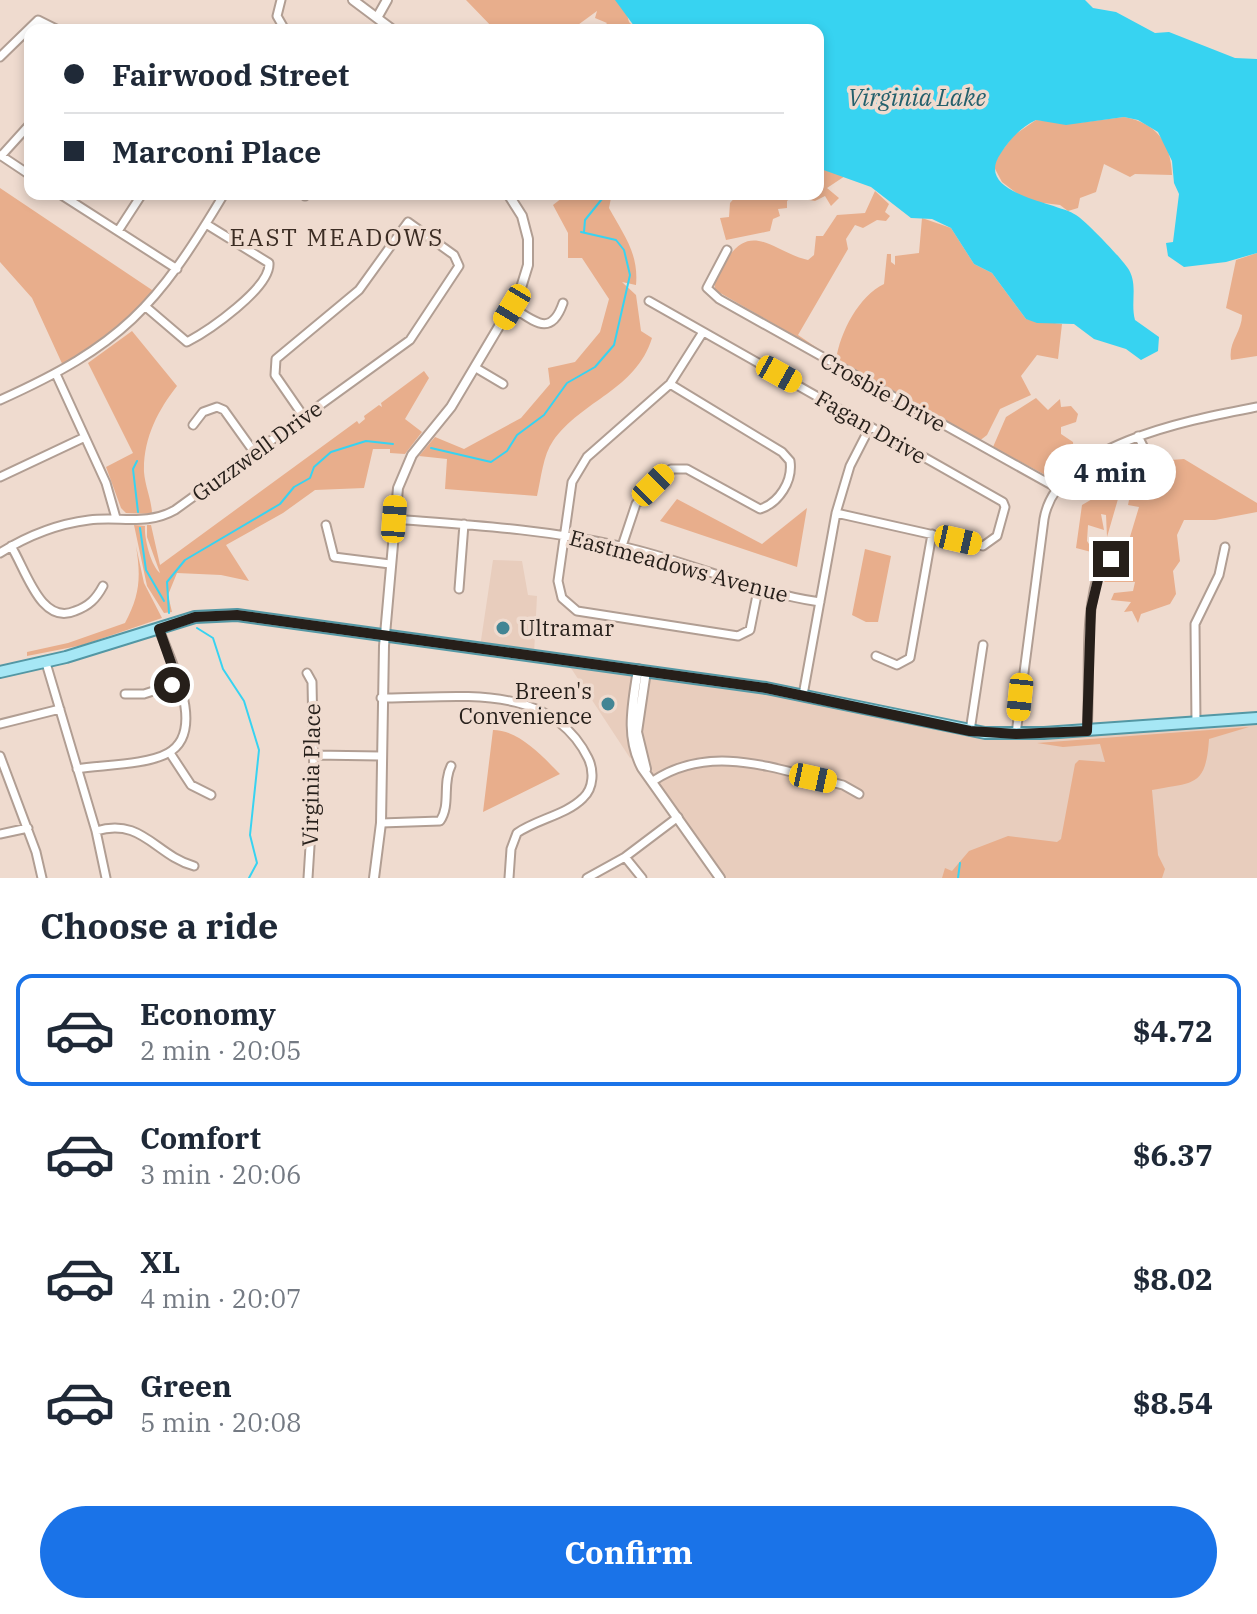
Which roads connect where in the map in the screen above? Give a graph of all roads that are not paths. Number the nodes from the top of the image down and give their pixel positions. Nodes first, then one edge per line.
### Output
1 (281, 0) edge
2 (353, 0) edge
3 (387, 0) edge
4 (378, 16) junction
5 (282, 24) edge
6 (387, 24) edge
7 (24, 34) edge
8 (0, 57) edge
9 (24, 130) edge
10 (1, 155) edge
11 (24, 171) edge
12 (69, 200) edge
13 (138, 200) edge
14 (220, 200) edge
15 (514, 200) edge
16 (206, 224) junction
17 (118, 231) junction
18 (727, 250) dead end
19 (177, 269) junction
20 (649, 301) dead end
21 (563, 303) dead end
22 (146, 307) junction
23 (512, 307) junction
24 (703, 332) junction
25 (476, 368) junction
26 (56, 374) junction
27 (503, 384) dead end
28 (670, 384) junction
29 (0, 400) edge
30 (1257, 408) edge
31 (304, 417) junction
32 (193, 425) dead end
33 (870, 427) junction
34 (1138, 436) junction
35 (85, 437) junction
36 (254, 452) junction
37 (1150, 460) dead end
38 (0, 477) edge
39 (1057, 488) junction
40 (836, 513) junction
41 (116, 518) junction
42 (394, 519) junction
43 (464, 524) junction
44 (326, 525) dead end
45 (932, 534) junction
46 (564, 535) junction
47 (11, 546) junction
48 (622, 546) junction
49 (1225, 547) dead end
50 (0, 553) edge
51 (1118, 559) dead end
52 (390, 564) junction
53 (103, 586) dead end
54 (459, 589) dead end
55 (758, 590) junction
56 (820, 602) junction
57 (163, 627) junction
58 (385, 634) junction
59 (983, 645) dead end
60 (876, 656) dead end
61 (46, 663) junction
62 (0, 669) edge
63 (642, 670) junction
64 (307, 673) dead end
65 (178, 683) junction
66 (125, 694) dead end
67 (803, 695) junction
68 (381, 698) junction
69 (60, 709) junction
70 (1257, 718) edge
71 (1196, 723) junction
72 (0, 724) edge
73 (970, 731) junction
74 (1087, 731) junction
75 (1016, 734) junction
76 (170, 753) junction
77 (314, 755) junction
78 (0, 756) edge
79 (380, 756) junction
80 (451, 766) dead end
81 (77, 769) junction
82 (653, 781) junction
83 (859, 794) dead end
84 (211, 795) dead end
85 (678, 817) junction
86 (381, 823) junction
87 (28, 828) junction
88 (96, 831) junction
89 (0, 834) edge
90 (625, 857) junction
91 (194, 866) dead end
92 (42, 878) edge
93 (106, 878) edge
94 (308, 878) edge
95 (374, 878) edge
96 (509, 878) edge
97 (587, 878) edge
98 (642, 878) edge
99 (720, 878) edge

1 - 5 street
2 - 4 street
3 - 4 street
4 - 6 street
7 - 8 street
9 - 10 street
10 - 11 street
12 - 17 street
13 - 17 street
14 - 16 street
15 - 23 street
16 - 19 street
16 - 22 street
17 - 19 street
18 - 39 street, Crosbie Drive
19 - 22 street
20 - 24 street, Fagan Drive
21 - 23 street
22 - 26 street
23 - 25 street
24 - 28 street
24 - 33 street, Fagan Drive
25 - 27 street
25 - 42 street
26 - 29 street
26 - 35 street
28 - 46 street
28 - 48 street
30 - 34 street
31 - 31 street, Guzzwell Drive
31 - 36 street, Guzzwell Drive
32 - 36 street
33 - 40 street
33 - 45 street, Fagan Drive
34 - 37 street
34 - 39 street
35 - 38 street
35 - 41 street
36 - 41 street, Guzzwell Drive
39 - 75 street
40 - 45 street
40 - 56 street
41 - 47 street, Guzzwell Drive
42 - 43 street, Eastmeadows Avenue
42 - 52 street
43 - 46 street, Eastmeadows Avenue
43 - 54 street
44 - 52 street
45 - 60 street
46 - 48 street, Eastmeadows Avenue
46 - 55 street
47 - 50 street, Guzzwell Drive
47 - 53 street
48 - 55 street, Eastmeadows Avenue
49 - 71 street
51 - 74 street
52 - 58 street
55 - 56 street, Eastmeadows Avenue
56 - 67 street
57 - 58 main road
57 - 61 main road
57 - 65 street
58 - 63 main road
58 - 68 street
59 - 73 street
61 - 62 main road
61 - 69 street
63 - 67 main road
63 - 82 street
64 - 77 street, Virginia Place
65 - 66 street
65 - 76 street
67 - 73 main road
68 - 79 street
68 - 96 street
69 - 72 street
69 - 81 street
70 - 71 main road
71 - 74 main road
73 - 75 main road
74 - 75 main road
76 - 81 street
76 - 84 street
77 - 79 street
77 - 94 street, Virginia Place
78 - 87 street
79 - 86 street
80 - 86 street
81 - 88 street
82 - 83 street
82 - 85 street
85 - 90 street
85 - 99 street
86 - 95 street
87 - 89 street
87 - 92 street
88 - 91 street
88 - 93 street
90 - 97 street
90 - 98 street

